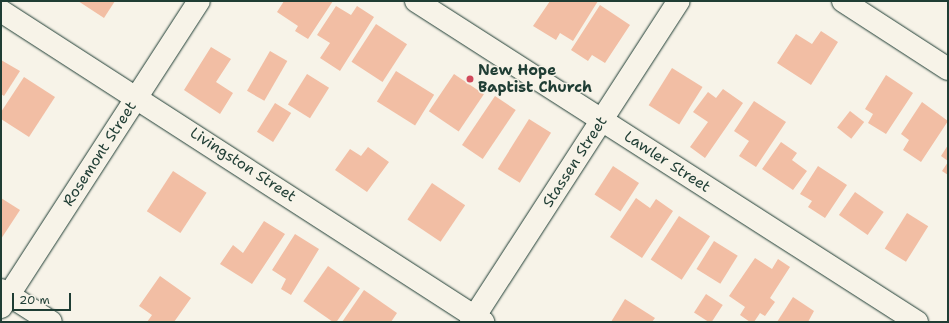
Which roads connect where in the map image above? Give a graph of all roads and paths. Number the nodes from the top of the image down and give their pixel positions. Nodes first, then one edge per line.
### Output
1 (199, 1) edge
2 (416, 1) edge
3 (679, 1) edge
4 (843, 1) edge
5 (1, 10) edge
6 (948, 69) edge
7 (137, 96) junction
8 (602, 120) junction
9 (4, 297) edge
10 (476, 320) edge
11 (51, 322) edge
12 (917, 322) edge

1 - 7 street, Rosemont Street
2 - 8 street, Lawler Street
3 - 8 street, Stassen Street
4 - 6 street
5 - 7 street, Livingston Street
7 - 9 street, Rosemont Street
7 - 10 street, Livingston Street
8 - 10 street, Stassen Street
8 - 12 street, Lawler Street
9 - 11 street

